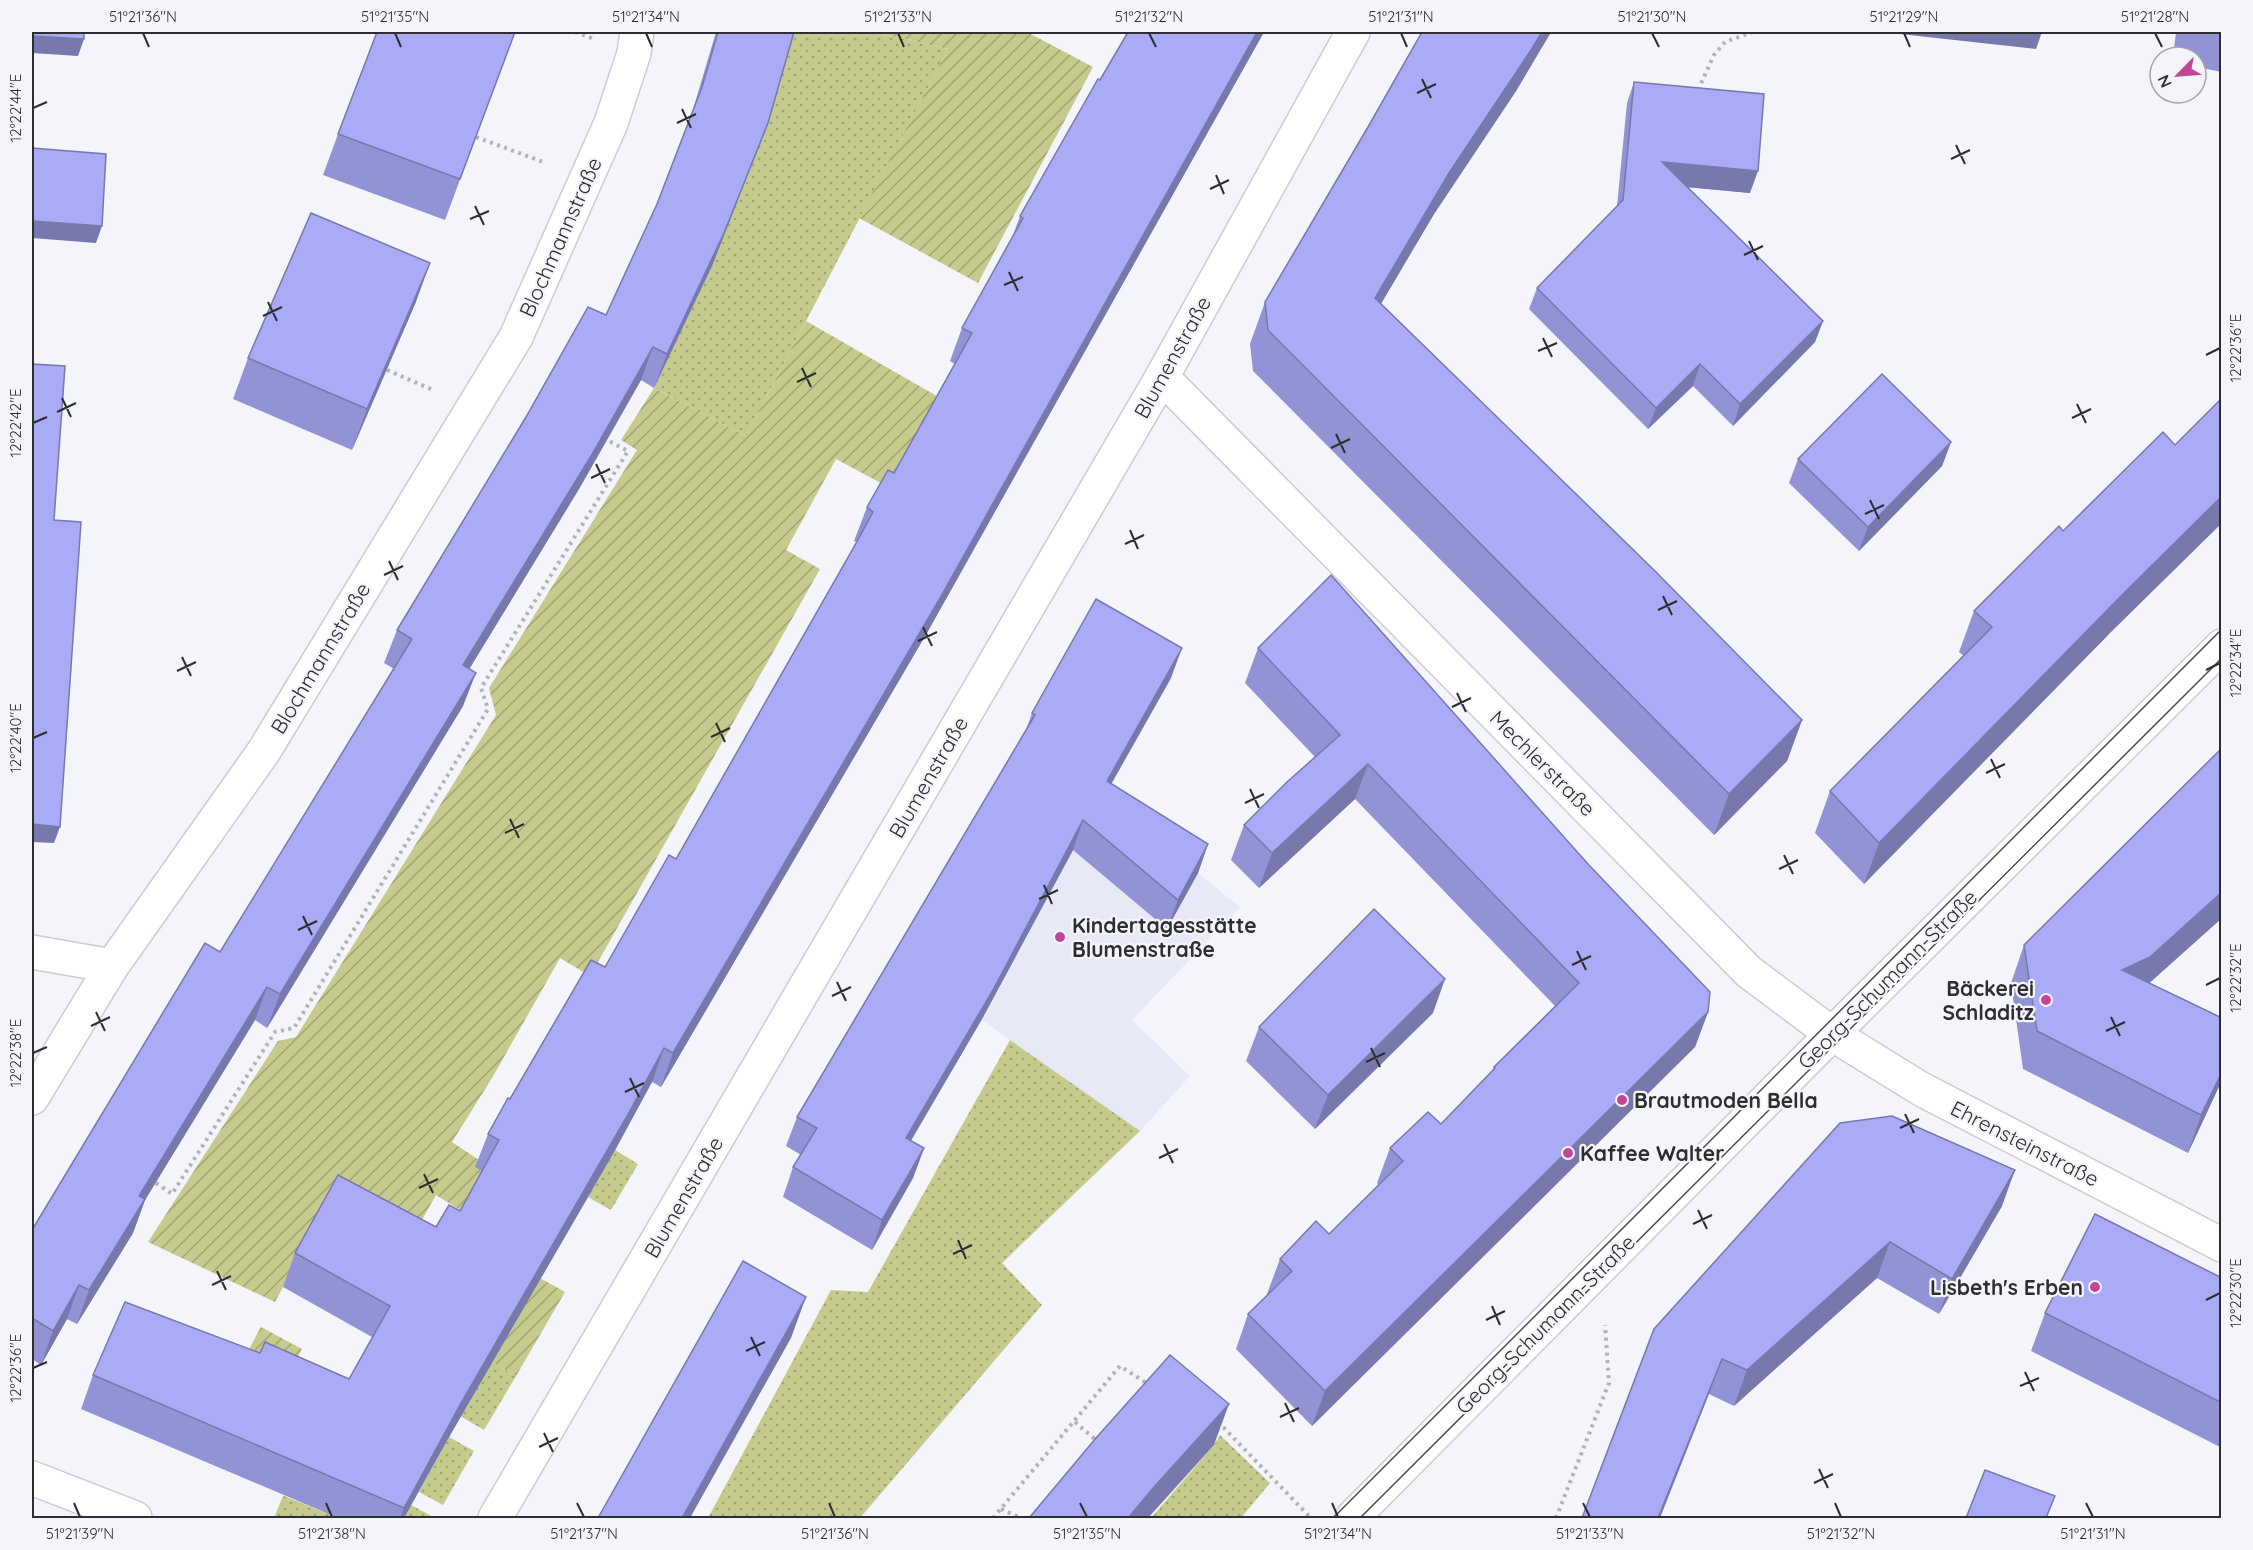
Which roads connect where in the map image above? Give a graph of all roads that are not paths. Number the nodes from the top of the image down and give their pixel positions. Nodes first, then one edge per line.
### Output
1 (637, 32) edge
2 (1353, 32) edge
3 (1162, 377) junction
4 (2222, 646) edge
5 (32, 952) edge
6 (112, 966) junction
7 (1832, 1034) junction
8 (32, 1098) edge
9 (2222, 1245) edge
10 (32, 1478) edge
11 (135, 1518) edge
12 (495, 1518) edge
13 (1352, 1518) edge

1 - 6 street, Blochmannstraße
2 - 3 street, Blumenstraße
3 - 7 street, Mechlerstraße
3 - 12 street, Blumenstraße
4 - 7 street, Georg-Schumann-Straße
5 - 6 street
6 - 8 street, Blochmannstraße
7 - 9 street, Ehrensteinstraße
7 - 13 street, Georg-Schumann-Straße
10 - 11 street

